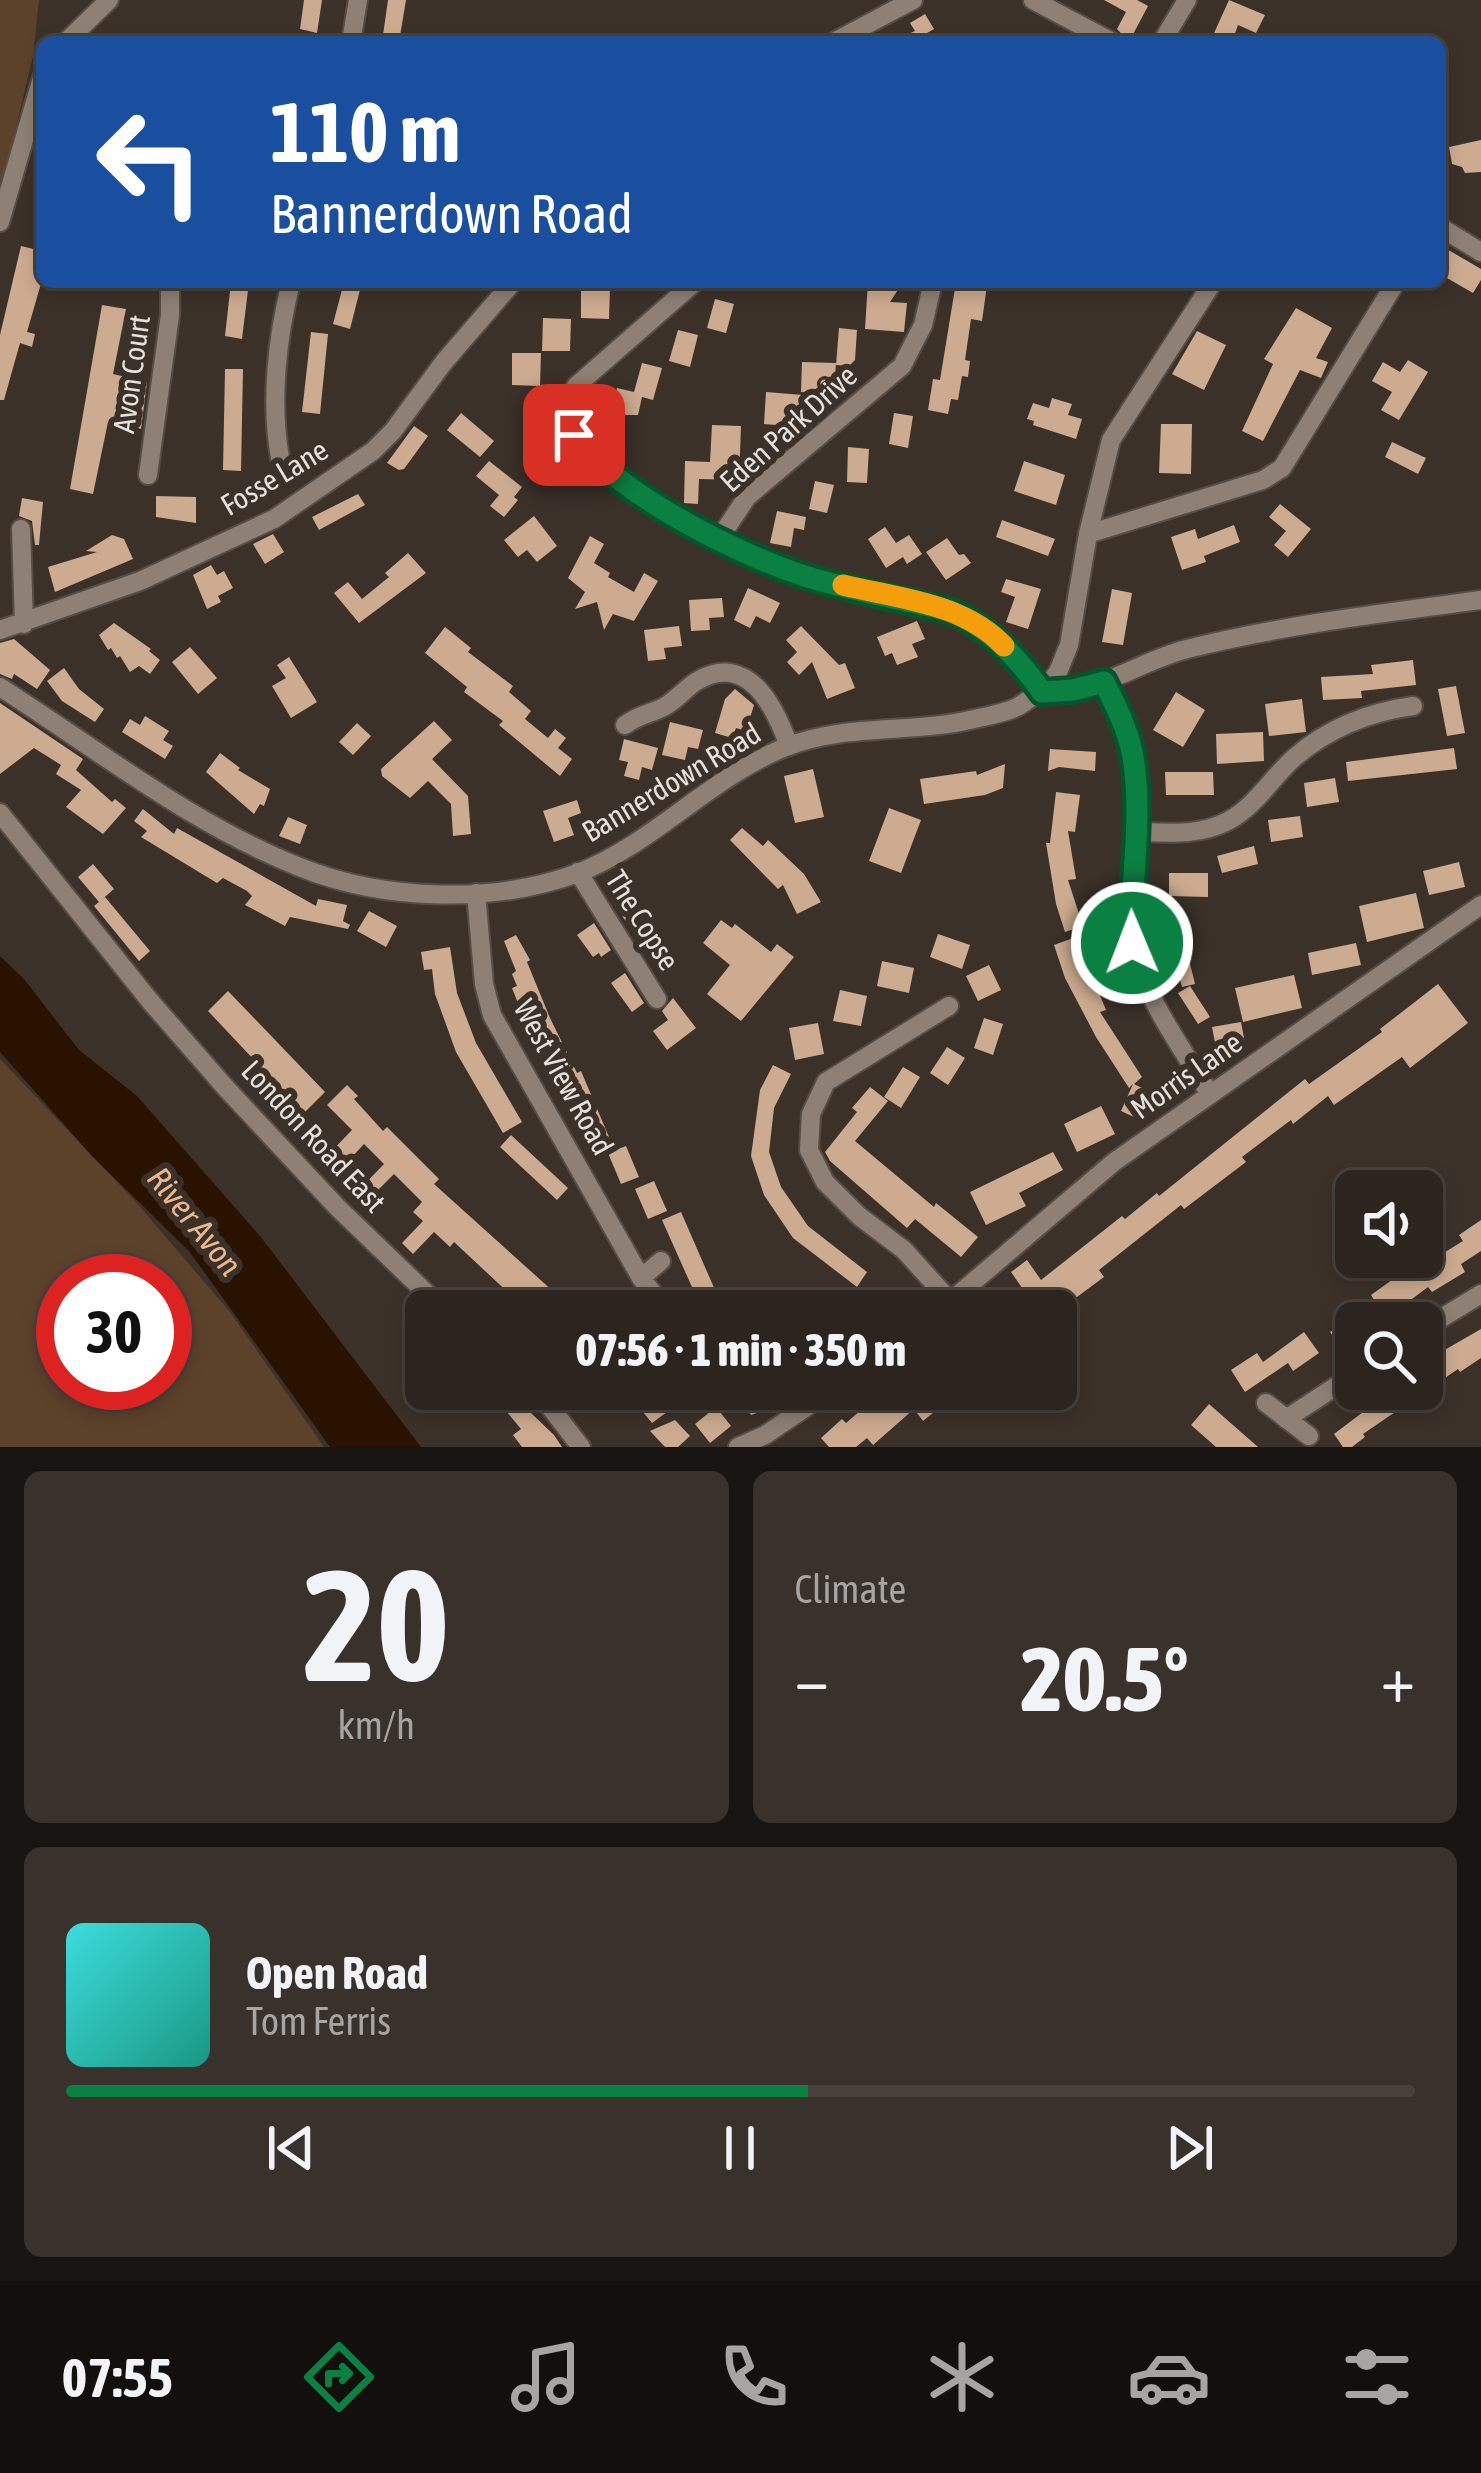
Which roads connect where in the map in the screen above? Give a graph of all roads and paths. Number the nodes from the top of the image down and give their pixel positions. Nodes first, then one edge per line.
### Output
1 (109, 0) edge
2 (358, 0) edge
3 (913, 0) edge
4 (1033, 0) edge
5 (1186, 0) edge
6 (78, 36) edge
7 (352, 36) edge
8 (846, 36) edge
9 (1101, 36) edge
10 (1165, 36) edge
11 (36, 99) edge
12 (0, 222) edge
13 (1446, 231) edge
14 (1481, 252) edge
15 (170, 288) edge
16 (289, 288) edge
17 (508, 288) edge
18 (688, 288) edge
19 (932, 288) edge
20 (1209, 288) edge
21 (1392, 288) edge
22 (285, 446) dead end
23 (148, 475) dead end
24 (21, 529) dead end
25 (1088, 534) junction
26 (719, 539) junction
27 (1481, 600) edge
28 (24, 624) junction
29 (0, 630) edge
30 (1104, 682) junction
31 (0, 687) edge
32 (1042, 692) junction
33 (1413, 706) dead end
34 (633, 710) dead end
35 (789, 746) junction
36 (0, 814) edge
37 (1137, 832) junction
38 (0, 833) edge
39 (578, 872) junction
40 (476, 893) junction
41 (1481, 905) edge
42 (146, 996) junction
43 (657, 999) dead end
44 (949, 1006) dead end
45 (1209, 1093) junction
46 (661, 1261) dead end
47 (640, 1278) junction
48 (424, 1290) edge
49 (650, 1290) edge
50 (933, 1290) edge
51 (963, 1290) edge
52 (1481, 1294) edge
53 (1443, 1317) edge
54 (1335, 1387) edge
55 (1266, 1403) dead end
56 (552, 1410) edge
57 (802, 1410) edge
58 (1286, 1419) junction
59 (1309, 1436) dead end
60 (581, 1447) edge
61 (738, 1447) edge

1 - 6 street
2 - 7 street
3 - 8 street
4 - 9 street
5 - 10 street
11 - 12 street
13 - 14 street
15 - 23 street, Avon Court
16 - 22 street
17 - 28 street, Fosse Lane
18 - 26 street, Eden Park Drive
19 - 26 street, Eden Park Drive
20 - 25 street
21 - 25 street
24 - 28 street
25 - 32 street
26 - 32 street, Eden Park Drive
27 - 30 street, Bannerdown Road
28 - 29 street, Fosse Lane
30 - 32 street, Bannerdown Road
30 - 37 street
31 - 40 street, Bannerdown Road
32 - 35 street, Bannerdown Road
33 - 37 street
34 - 35 street
35 - 39 street, Bannerdown Road
36 - 42 street, London Road East
37 - 45 street
38 - 42 street, London Road East
39 - 40 street, Bannerdown Road
39 - 43 street, The Copse
40 - 47 street, West View Road
41 - 45 street, Morris Lane
42 - 48 street, London Road East
44 - 50 street
45 - 51 street, Morris Lane
46 - 47 street
47 - 49 street, West View Road
52 - 53 street
54 - 58 street
55 - 58 street
56 - 60 street
57 - 61 street
58 - 59 street

